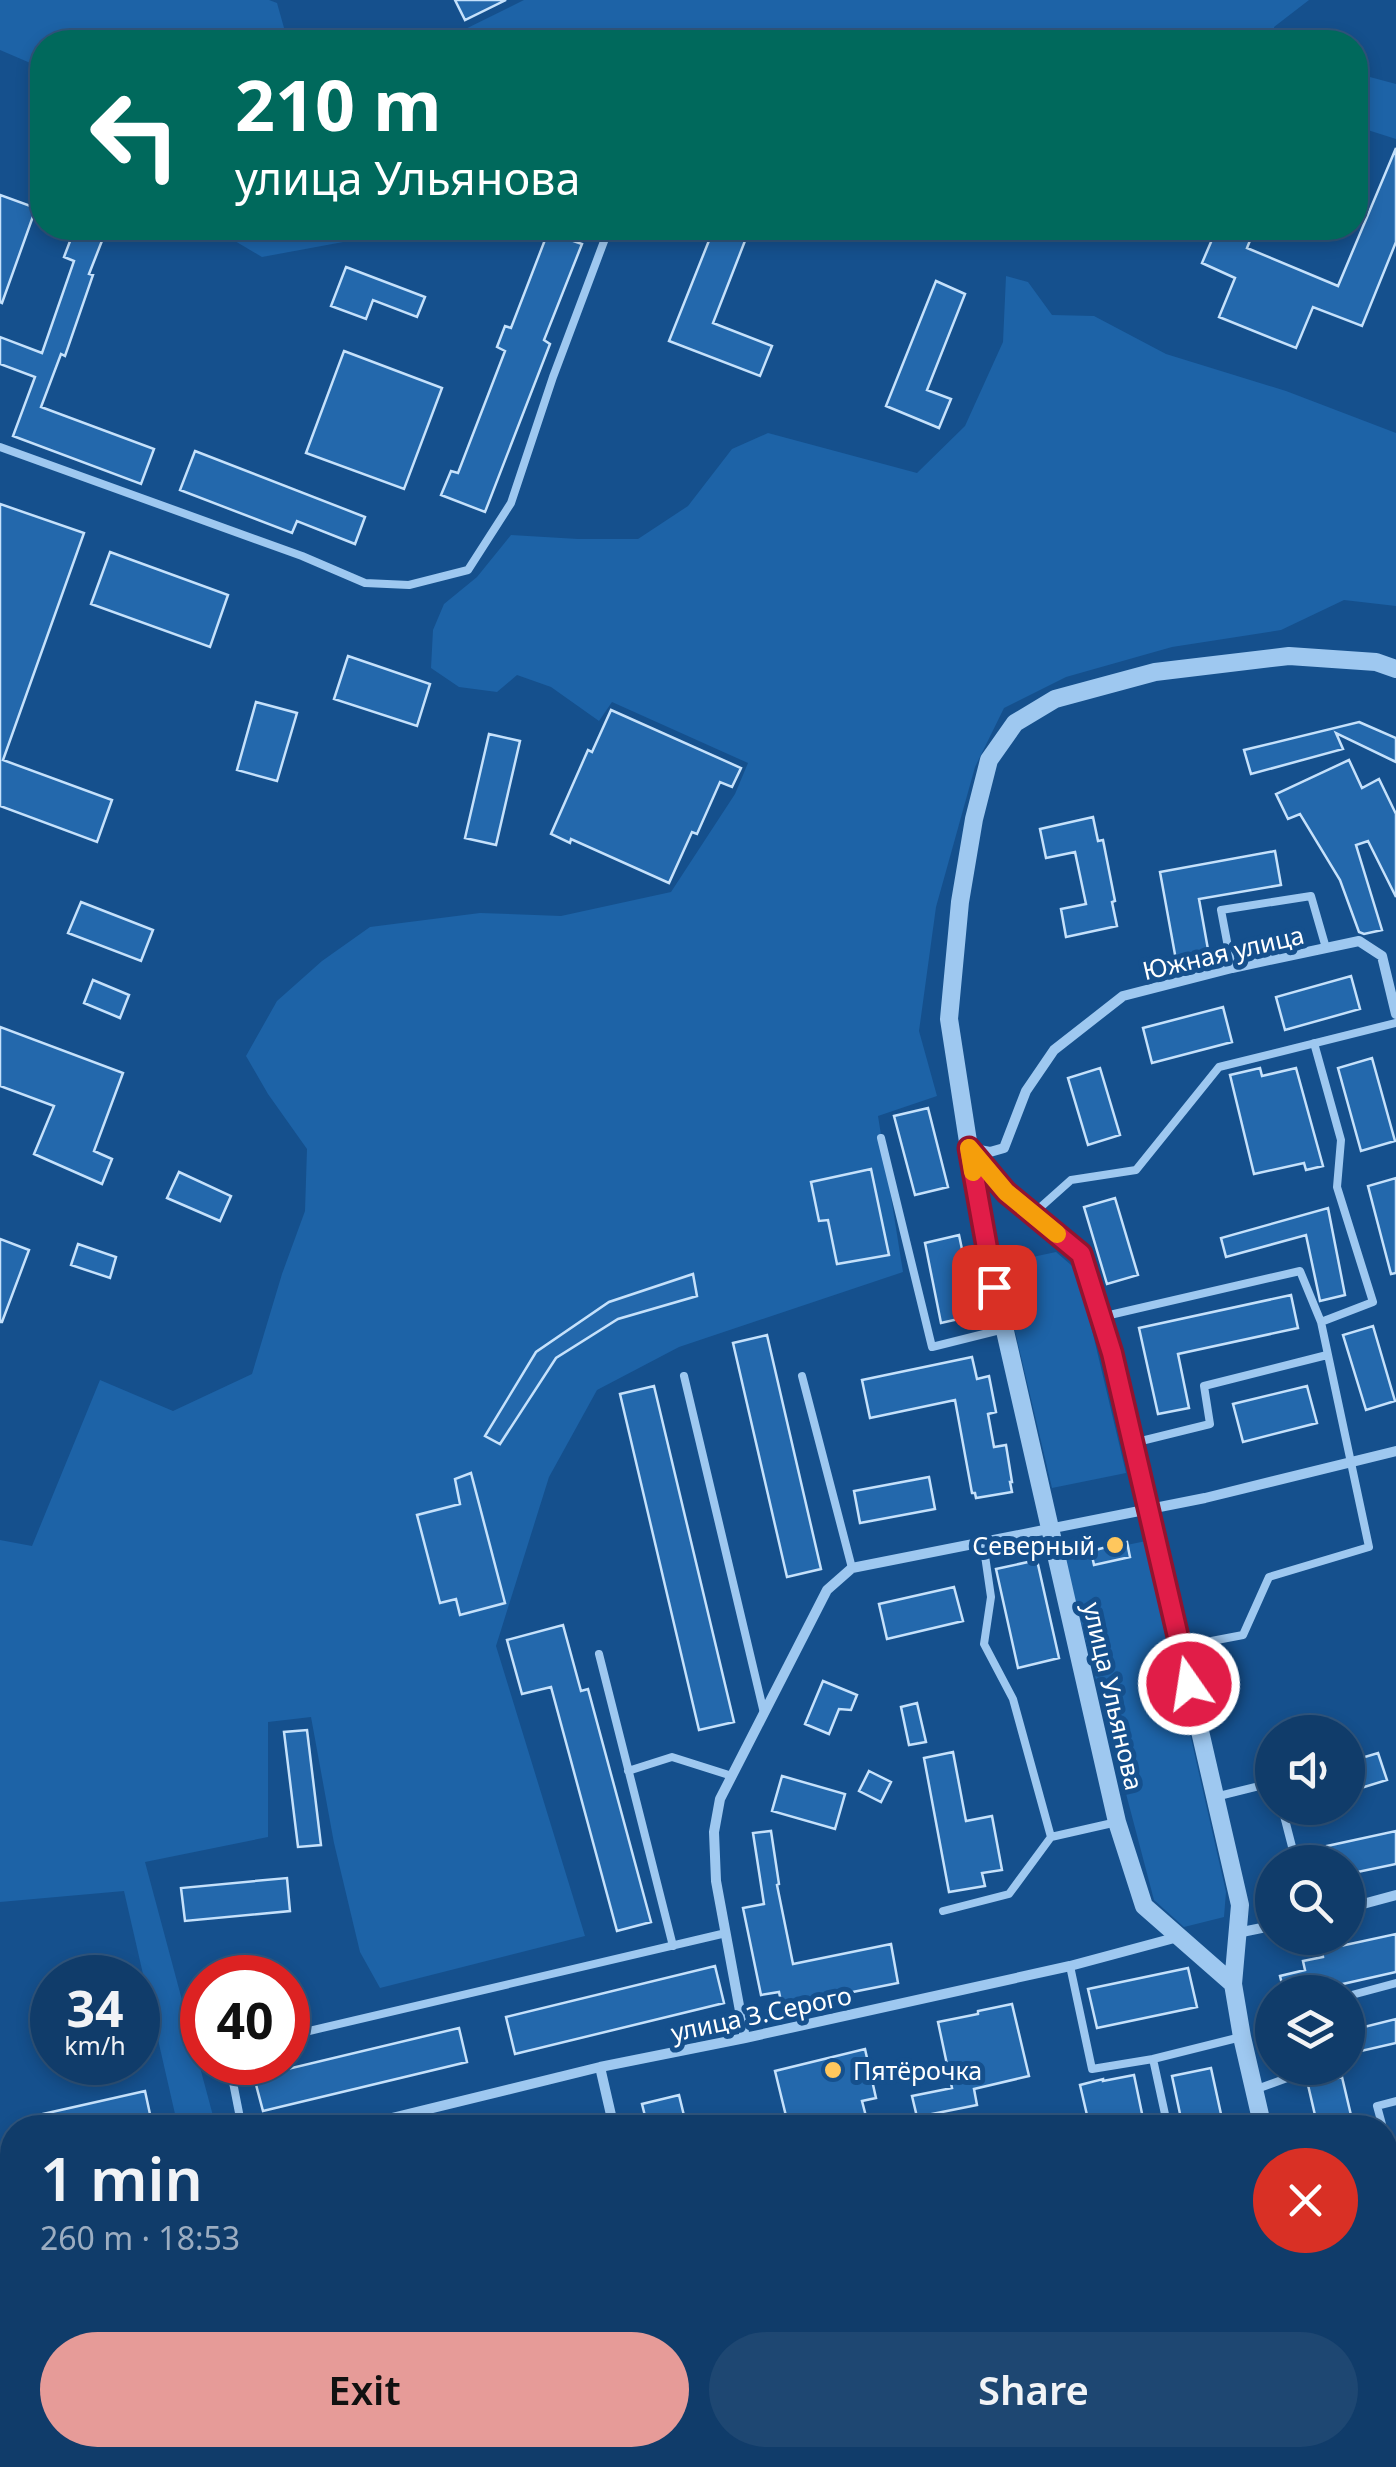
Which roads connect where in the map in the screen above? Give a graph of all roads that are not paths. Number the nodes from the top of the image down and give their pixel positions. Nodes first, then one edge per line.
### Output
1 (604, 240) edge
2 (0, 446) edge
3 (1396, 668) edge
4 (1326, 948) junction
5 (1232, 968) junction
6 (1396, 1014) edge
7 (1396, 1024) edge
8 (1314, 1043) junction
9 (881, 1138) dead end
10 (969, 1148) junction
11 (1033, 1214) junction
12 (1101, 1317) junction
13 (1321, 1322) junction
14 (1004, 1329) junction
15 (1328, 1354) junction
16 (684, 1376) dead end
17 (802, 1376) dead end
18 (1133, 1443) junction
19 (1396, 1451) edge
20 (1349, 1462) junction
21 (1148, 1508) junction
22 (1049, 1528) junction
23 (984, 1542) junction
24 (852, 1568) junction
25 (1180, 1647) junction
26 (599, 1654) dead end
27 (764, 1713) junction
28 (628, 1771) junction
29 (732, 1776) junction
30 (1255, 1787) edge
31 (1215, 1797) junction
32 (1117, 1822) junction
33 (1050, 1837) junction
34 (1396, 1895) edge
35 (1365, 1903) edge
36 (943, 1911) dead end
37 (1255, 1929) edge
38 (726, 1933) junction
39 (1237, 1933) junction
40 (1179, 1936) junction
41 (673, 1946) junction
42 (1070, 1966) junction
43 (1396, 1983) edge
44 (1232, 1984) junction
45 (1365, 1991) edge
46 (310, 2031) edge
47 (1242, 2037) junction
48 (745, 2038) junction
49 (1153, 2058) junction
50 (600, 2066) junction
51 (234, 2085) edge
52 (1268, 2085) edge
53 (1254, 2090) junction
54 (1396, 2101) edge
55 (239, 2115) edge
56 (402, 2115) edge
57 (611, 2115) edge
58 (1165, 2115) edge
59 (1260, 2115) edge
60 (1379, 2115) edge

1 - 2 lane
3 - 10 street, улица Ульянова
4 - 5 street, Южная улица
4 - 5 lane
4 - 6 street, Южная улица
5 - 10 street, Южная улица
7 - 8 lane
8 - 11 lane
8 - 13 lane
9 - 14 lane
10 - 11 street
10 - 14 street, улица Ульянова
11 - 12 street
12 - 13 lane
12 - 18 street
13 - 15 lane
14 - 22 street, улица Ульянова
15 - 18 lane
15 - 20 lane
16 - 27 lane
17 - 24 lane
18 - 21 street
19 - 20 street
20 - 21 street
20 - 25 lane
21 - 22 street
21 - 25 street
22 - 23 street
22 - 32 street, улица Ульянова
23 - 24 street
23 - 33 lane
24 - 27 street
25 - 31 street
26 - 28 lane
27 - 29 street
28 - 29 lane
28 - 41 lane
29 - 38 street
30 - 31 lane
31 - 39 street
32 - 33 lane
32 - 40 street, улица Ульянова
33 - 36 lane
34 - 35 street
37 - 39 street
38 - 41 lane
38 - 48 street
39 - 44 street
40 - 42 street, улица З.Серого
40 - 44 street, улица Ульянова
41 - 46 lane
42 - 48 street, улица З.Серого
42 - 49 lane
43 - 45 lane
44 - 47 street
47 - 49 lane
47 - 53 street
48 - 50 street, улица З.Серого
49 - 58 lane
50 - 56 street, улица З.Серого
50 - 57 street
51 - 55 lane
52 - 53 lane
53 - 59 street
54 - 60 lane

